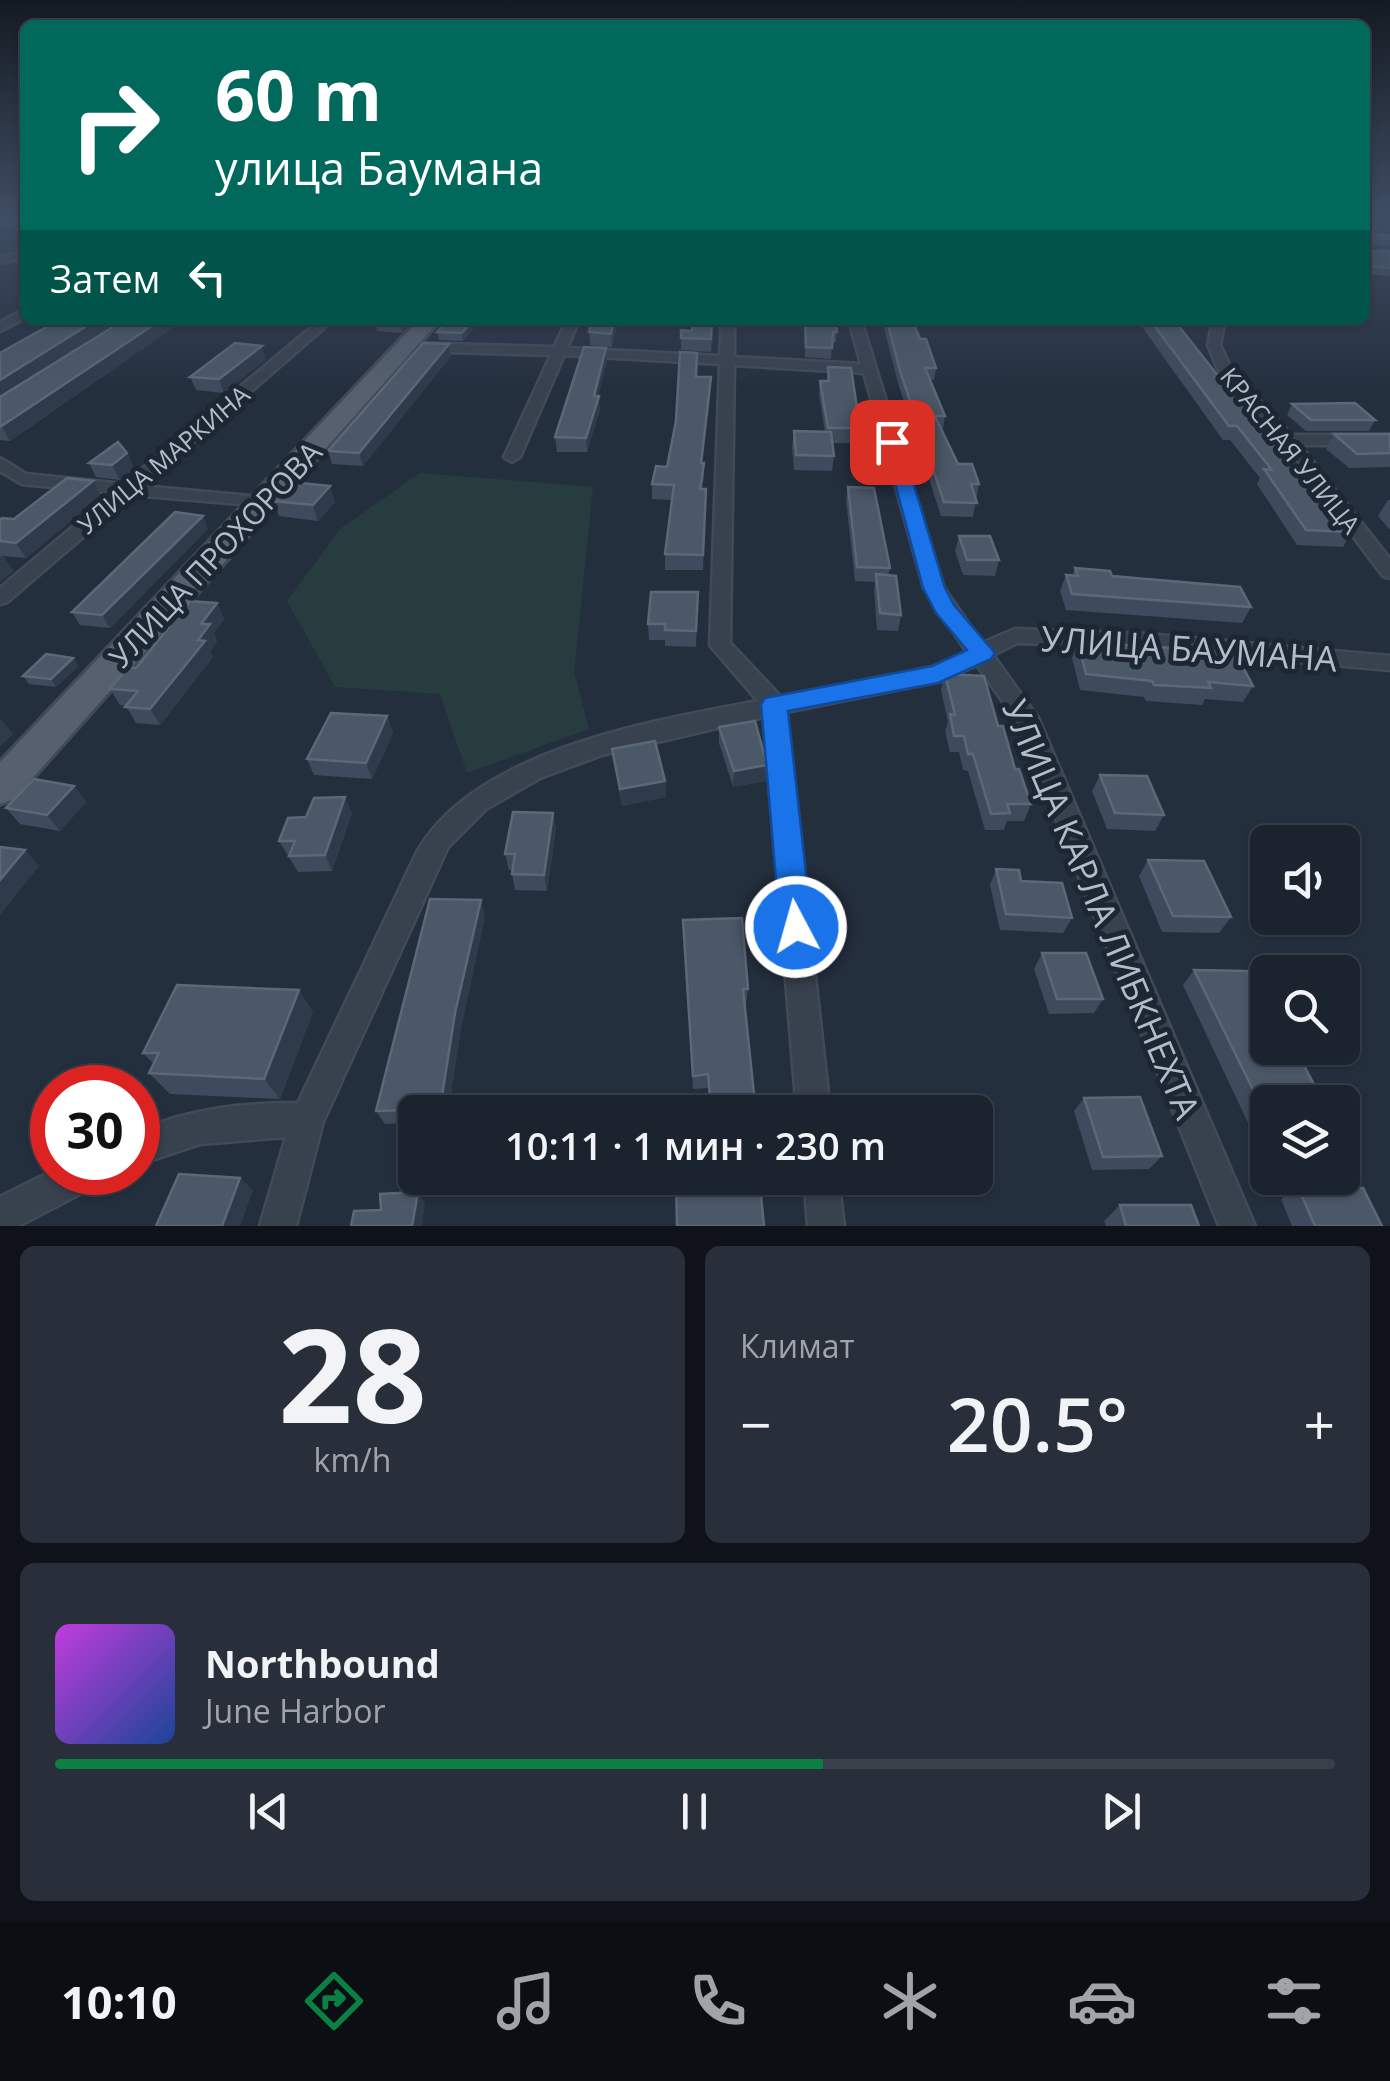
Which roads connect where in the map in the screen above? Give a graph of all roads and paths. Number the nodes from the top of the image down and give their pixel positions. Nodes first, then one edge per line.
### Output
1 (320, 325) edge
2 (426, 325) edge
3 (571, 325) edge
4 (728, 325) edge
5 (857, 325) edge
6 (1218, 325) edge
7 (406, 347) junction
8 (559, 351) junction
9 (729, 359) junction
10 (872, 369) junction
11 (1288, 440) junction
12 (1390, 440) edge
13 (512, 456) dead end
14 (0, 463) edge
15 (128, 488) junction
16 (260, 502) junction
17 (1390, 572) edge
18 (0, 598) edge
19 (983, 653) junction
20 (1390, 663) edge
21 (774, 704) junction
22 (0, 788) edge
23 (812, 1095) edge
24 (307, 1120) junction
25 (160, 1138) edge
26 (41, 1195) edge
27 (823, 1195) edge
28 (0, 1216) edge
29 (278, 1226) edge
30 (826, 1226) edge
31 (1237, 1226) edge

1 - 15 street, УЛИЦА МАРКИНА
2 - 7 main road, УЛИЦА ПРОХОРОВА
3 - 8 street
4 - 9 street
5 - 10 street, УЛИЦА КАРЛА ЛИБКНЕХТА
6 - 11 street, КРАСНАЯ УЛИЦА
7 - 8 street
7 - 16 main road, УЛИЦА ПРОХОРОВА
8 - 9 street
8 - 13 street
9 - 10 street
9 - 21 street
10 - 19 street, УЛИЦА КАРЛА ЛИБКНЕХТА
11 - 12 street
11 - 17 street, КРАСНАЯ УЛИЦА
14 - 15 street
15 - 16 street
15 - 18 street, УЛИЦА МАРКИНА
16 - 22 main road, УЛИЦА ПРОХОРОВА
19 - 20 street, УЛИЦА БАУМАНА
19 - 21 street, УЛИЦА БАУМАНА
19 - 31 street, УЛИЦА КАРЛА ЛИБКНЕХТА
21 - 23 street
21 - 24 street, УЛИЦА БАУМАНА
24 - 25 street
24 - 29 street, УЛИЦА БАУМАНА
26 - 28 street
27 - 30 street

